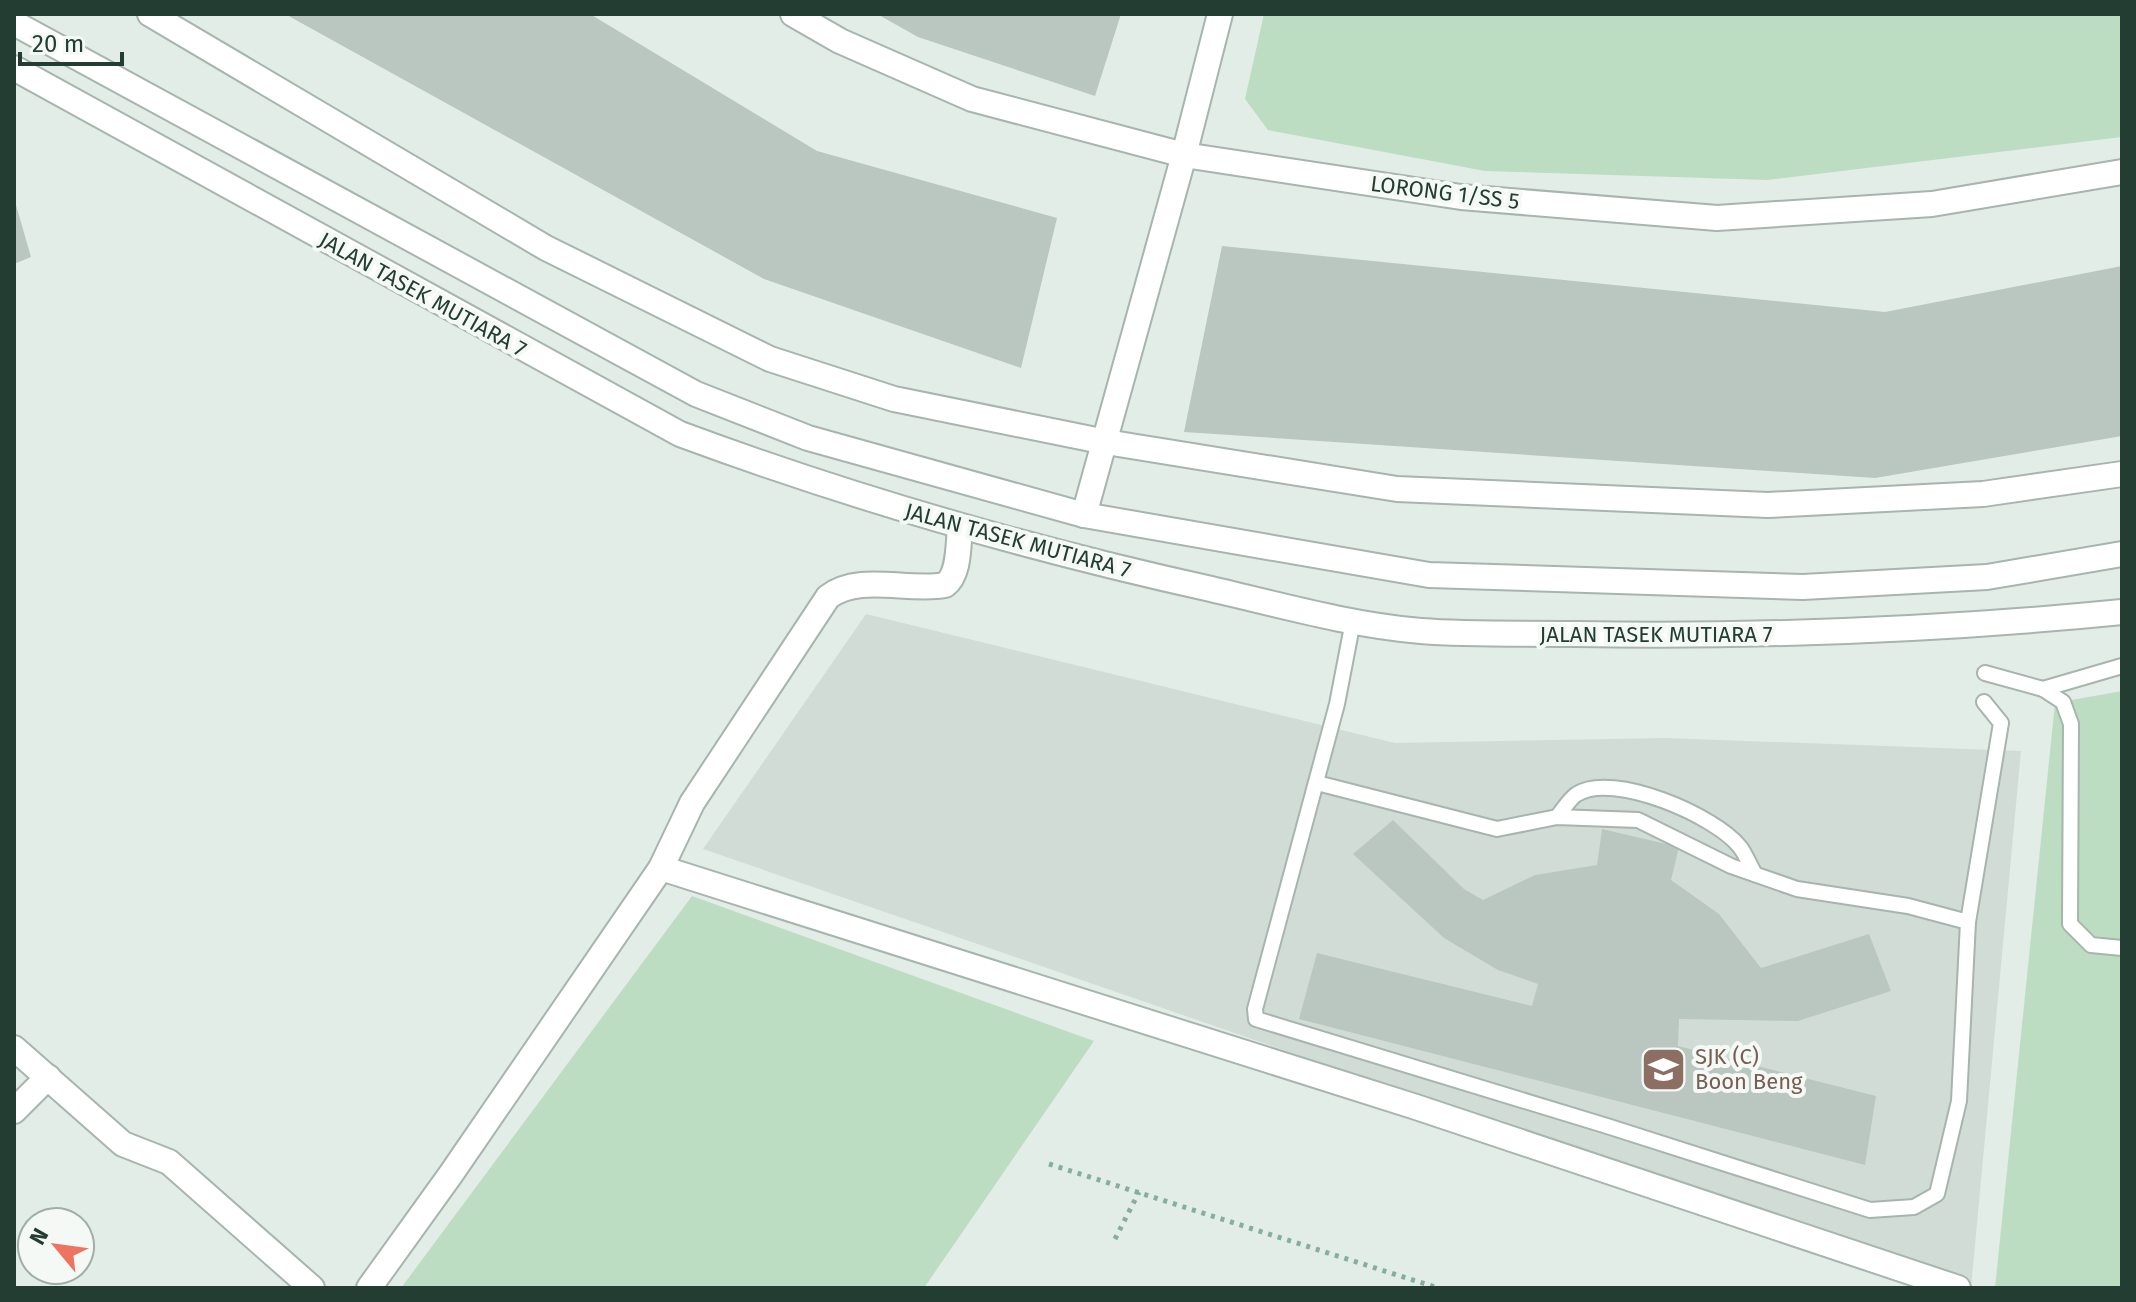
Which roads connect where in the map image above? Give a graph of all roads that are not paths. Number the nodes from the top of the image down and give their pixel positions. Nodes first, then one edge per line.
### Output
1 (150, 14) edge
2 (793, 14) edge
3 (1220, 14) edge
4 (14, 23) edge
5 (14, 68) edge
6 (1184, 155) junction
7 (2122, 172) edge
8 (1106, 442) junction
9 (2122, 474) edge
10 (1084, 515) junction
11 (960, 527) junction
12 (2122, 554) edge
13 (2122, 612) edge
14 (1353, 621) junction
15 (2122, 666) edge
16 (1985, 673) dead end
17 (2043, 689) junction
18 (1984, 702) dead end
19 (1317, 783) junction
20 (1557, 817) junction
21 (661, 868) junction
22 (1755, 874) junction
23 (1968, 922) junction
24 (2122, 948) edge
25 (14, 1048) edge
26 (48, 1077) junction
27 (14, 1111) edge
28 (312, 1288) edge
29 (369, 1288) edge
30 (1958, 1288) edge

1 - 8 street
2 - 6 street, LORONG 1/SS 5
3 - 6 street
4 - 10 street, JALAN TASEK MUTIARA 7
5 - 11 street, JALAN TASEK MUTIARA 7
6 - 7 street, LORONG 1/SS 5
6 - 8 street
8 - 9 street
8 - 10 street
10 - 12 street, JALAN TASEK MUTIARA 7
11 - 14 street, JALAN TASEK MUTIARA 7
11 - 21 street
13 - 14 street, JALAN TASEK MUTIARA 7
14 - 19 lane
15 - 17 lane
16 - 17 lane
17 - 24 lane
18 - 23 lane
19 - 20 lane
19 - 23 lane
20 - 22 lane
20 - 22 lane
21 - 29 street
21 - 30 street
22 - 23 lane
25 - 26 street
26 - 27 street
26 - 28 street

